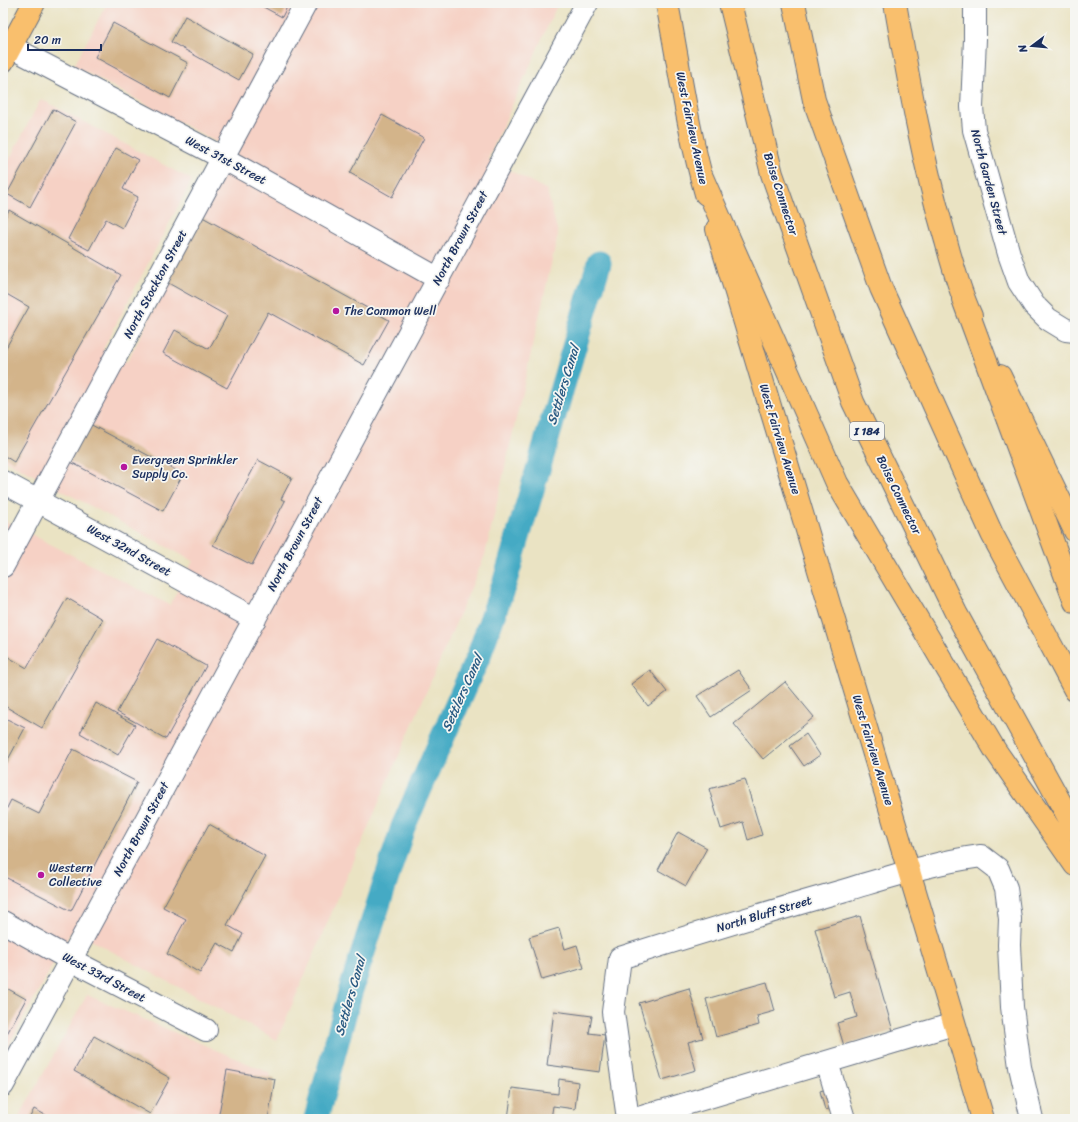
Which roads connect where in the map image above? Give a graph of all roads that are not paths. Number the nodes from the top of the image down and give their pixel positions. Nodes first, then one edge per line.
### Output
1 (34, 3) edge
2 (306, 3) edge
3 (587, 3) edge
4 (667, 3) edge
5 (730, 3) edge
6 (794, 3) edge
7 (896, 3) edge
8 (975, 3) edge
9 (5, 51) edge
10 (223, 158) junction
11 (701, 175) junction
12 (439, 278) junction
13 (963, 299) junction
14 (1075, 331) edge
15 (3, 482) edge
16 (38, 500) junction
17 (1075, 531) edge
18 (3, 566) edge
19 (1075, 602) edge
20 (255, 619) junction
21 (1075, 690) edge
22 (1075, 829) edge
23 (1075, 865) edge
24 (909, 872) junction
25 (3, 922) edge
26 (71, 960) junction
27 (954, 1024) junction
28 (206, 1030) dead end
29 (828, 1062) junction
30 (3, 1085) edge
31 (628, 1119) edge
32 (635, 1119) edge
33 (844, 1119) edge
34 (983, 1119) edge
35 (1032, 1119) edge

1 - 9 main road
2 - 10 street, North Stockton Street
3 - 12 street, North Brown Street
4 - 11 main road, West Fairview Avenue
5 - 22 main road, Boise Connector / I 184
6 - 21 main road
7 - 13 main road
8 - 14 street, North Garden Street
9 - 10 street, West 31st Street
10 - 12 street, West 31st Street
10 - 16 street, North Stockton Street
11 - 23 main road
11 - 24 main road, West Fairview Avenue
12 - 20 street, North Brown Street
13 - 17 main road
13 - 19 main road
15 - 16 street, West 32nd Street
16 - 18 street, North Stockton Street
16 - 20 street, West 32nd Street
20 - 26 street, North Brown Street
24 - 27 main road, West Fairview Avenue
24 - 31 street, North Bluff Street
24 - 35 street
25 - 26 street, West 33rd Street
26 - 28 street, West 33rd Street
26 - 30 street, North Brown Street
27 - 29 street
27 - 34 main road, West Fairview Avenue
29 - 32 street
29 - 33 street

